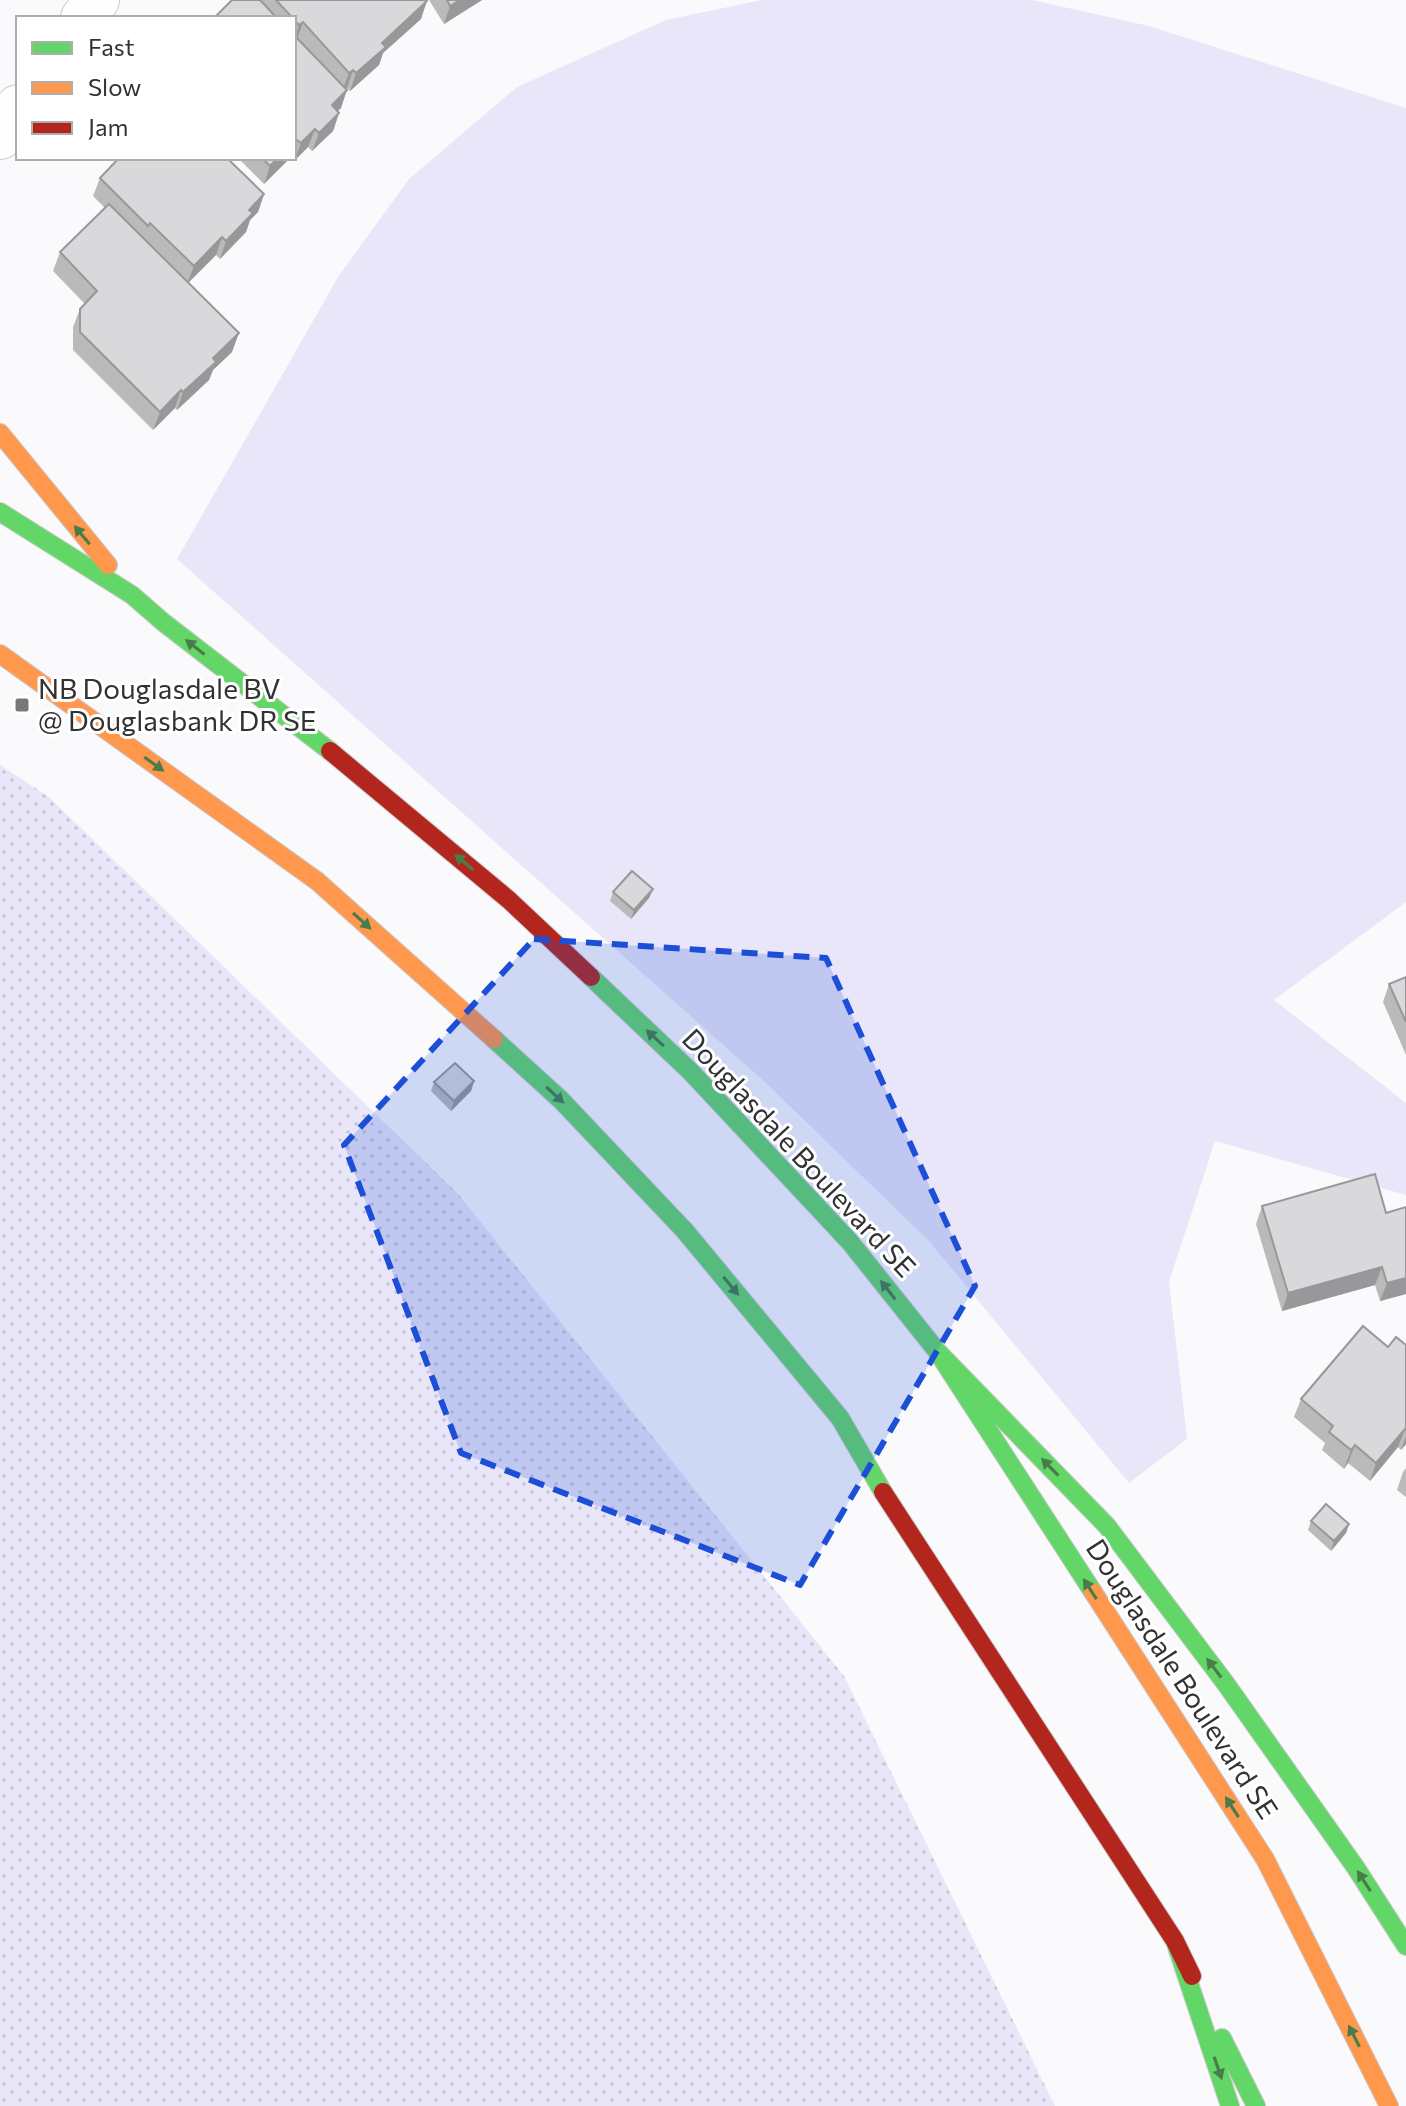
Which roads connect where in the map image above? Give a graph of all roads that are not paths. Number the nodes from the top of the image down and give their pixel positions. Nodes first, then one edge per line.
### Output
1 (97, 0) edge
2 (85, 16) edge
3 (16, 110) edge
4 (0, 137) edge
5 (0, 433) edge
6 (0, 512) edge
7 (132, 595) junction
8 (0, 654) edge
9 (937, 1351) junction
10 (1175, 1941) junction
11 (1406, 1946) edge
12 (1230, 2106) edge
13 (1256, 2106) edge
14 (1389, 2106) edge

1 - 2 street
3 - 4 street
7 -> 5 main road
6 - 7 main road, Douglasdale Boulevard SE
9 -> 7 main road, Douglasdale Boulevard SE
8 -> 10 main road
11 -> 9 main road
14 -> 9 main road, Douglasdale Boulevard SE
10 -> 12 main road
10 - 13 main road

